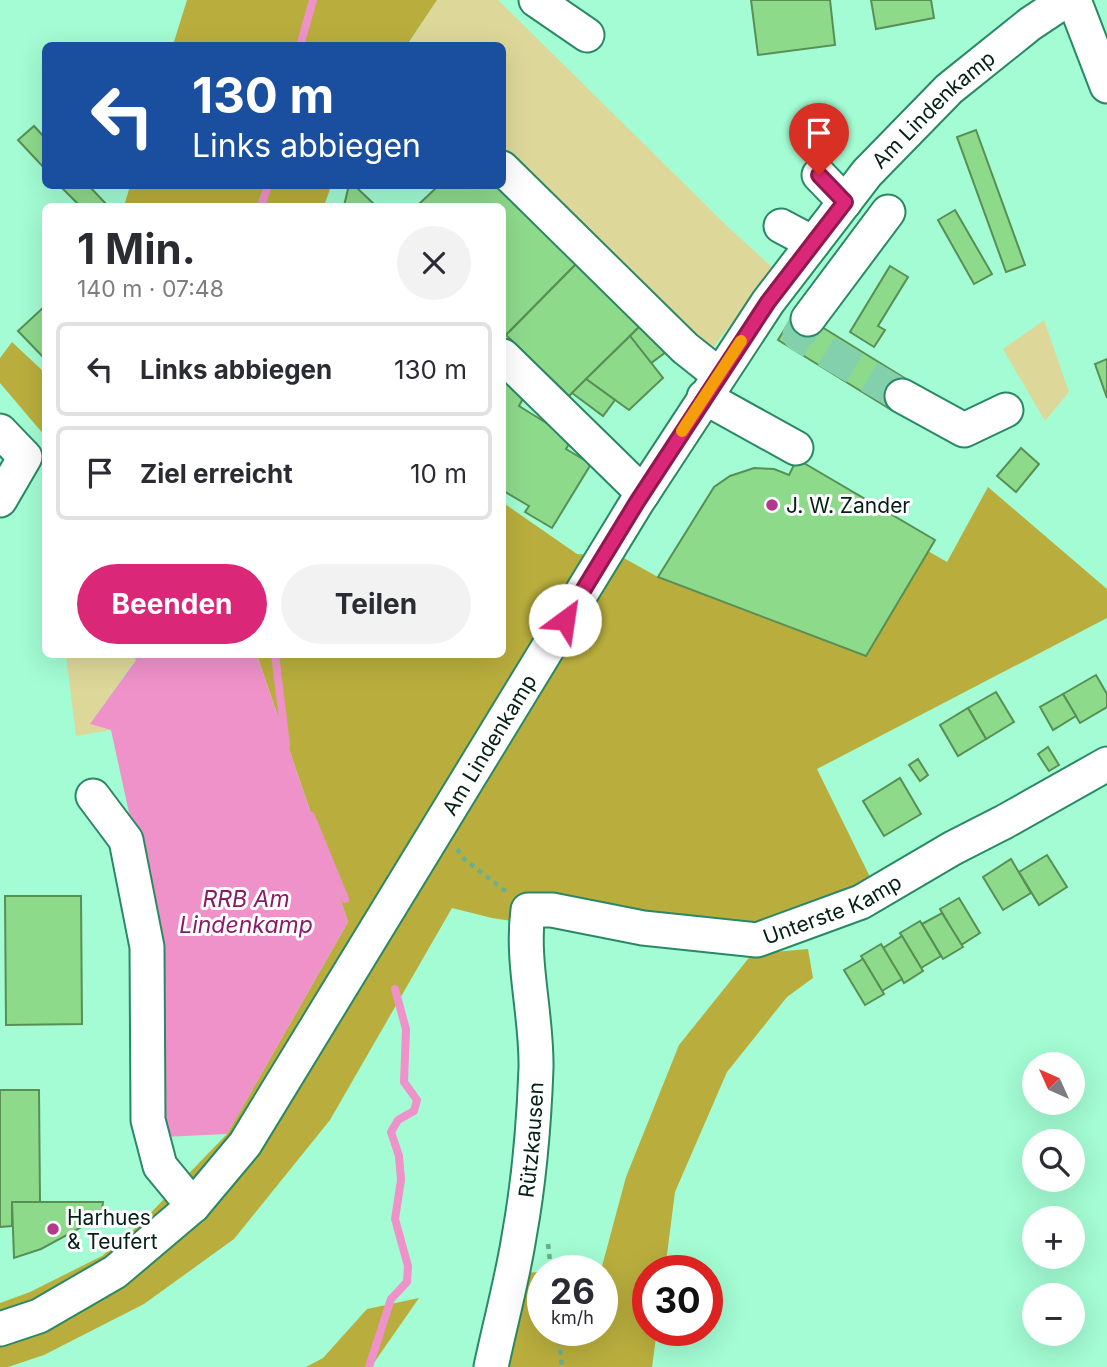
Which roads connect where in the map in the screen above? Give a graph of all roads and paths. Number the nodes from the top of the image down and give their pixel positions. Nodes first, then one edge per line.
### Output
1 (536, 0) edge
2 (1066, 0) edge
3 (1074, 0) edge
4 (587, 35) dead end
5 (1107, 86) edge
6 (506, 172) edge
7 (819, 175) dead end
8 (845, 202) junction
9 (888, 212) dead end
10 (781, 226) dead end
11 (813, 243) junction
12 (808, 319) dead end
13 (506, 359) edge
14 (711, 386) junction
15 (902, 396) tunnel mouth
16 (1006, 410) dead end
17 (0, 431) edge
18 (796, 448) dead end
19 (643, 493) junction
20 (1, 498) edge
21 (1107, 764) edge
22 (89, 827) dead end
23 (436, 832) junction
24 (528, 910) junction
25 (193, 1206) junction
26 (0, 1329) edge
27 (560, 1346) edge
28 (491, 1367) edge
29 (562, 1367) edge

1 - 4 street
2 - 8 street, Am Lindenkamp
3 - 5 street
6 - 14 street
7 - 8 street
8 - 11 street, Am Lindenkamp
9 - 12 street
10 - 11 street
11 - 14 street, Am Lindenkamp
13 - 19 street
14 - 18 street
14 - 19 street, Am Lindenkamp
15 - 16 street
17 - 20 street
19 - 23 street, Am Lindenkamp
21 - 24 street, Unterste Kamp
22 - 25 street
23 - 24 path
23 - 25 street, Am Lindenkamp
24 - 28 street, Rützkausen
25 - 26 street, Am Lindenkamp
27 - 29 path

